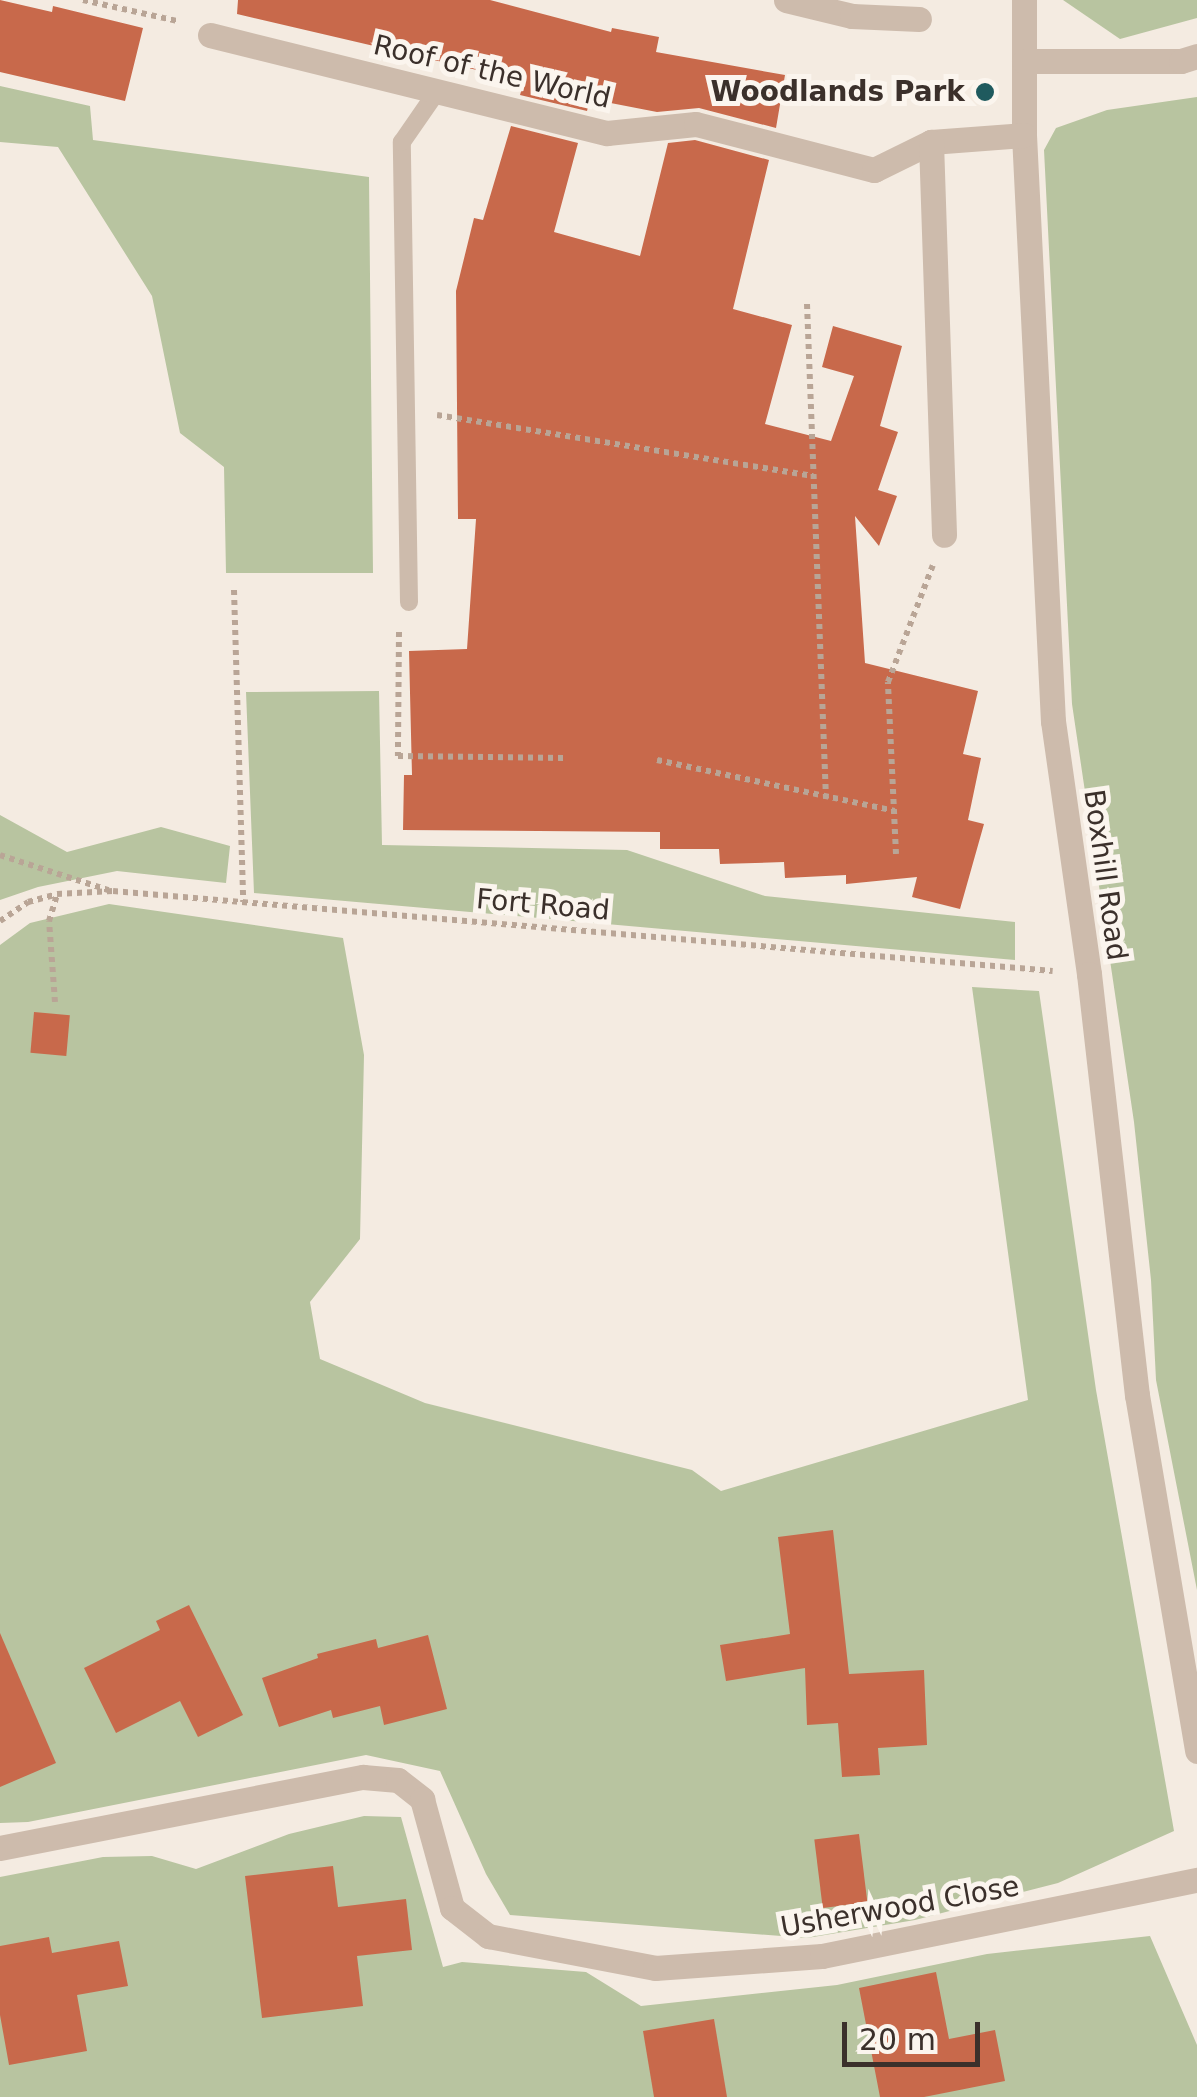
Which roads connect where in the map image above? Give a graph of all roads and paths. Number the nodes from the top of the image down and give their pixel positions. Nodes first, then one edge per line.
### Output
1 (82, 0) edge
2 (786, 0) edge
3 (1024, 0) edge
4 (919, 20) dead end
5 (210, 36) joint
6 (1197, 56) edge
7 (1024, 61) junction
8 (438, 90) junction
9 (1024, 135) junction
10 (931, 142) junction
11 (807, 304) dead end
12 (406, 414) junction
13 (813, 476) junction
14 (944, 535) joint
15 (234, 590) dead end
16 (408, 602) joint
17 (564, 758) dead end
18 (657, 760) dead end
19 (826, 799) junction
20 (895, 811) junction
21 (896, 854) dead end
22 (0, 855) edge
23 (113, 891) junction
24 (57, 894) junction
25 (243, 902) junction
26 (0, 921) edge
27 (1089, 974) junction
28 (56, 1002) dead end
29 (1197, 1751) edge
30 (0, 1848) edge
31 (1197, 1880) edge

1 - 5 path
2 - 4 street
3 - 7 street, Boxhill Road
5 - 8 street, Roof of the World
6 - 7 street
7 - 9 street, Boxhill Road
8 - 10 street, Roof of the World
8 - 12 lane
9 - 10 street, Roof of the World
9 - 27 street, Boxhill Road
10 - 14 street
11 - 13 path
12 - 13 path
12 - 16 lane
13 - 19 path
14 - 20 path
15 - 25 path
16 - 17 path
18 - 19 path
19 - 20 path
20 - 21 path
22 - 23 path
23 - 24 path, Fort Road
23 - 25 path, Fort Road
24 - 26 path, Fort Road
24 - 28 path
25 - 27 path, Fort Road
27 - 29 street, Boxhill Road
30 - 31 street, Usherwood Close

